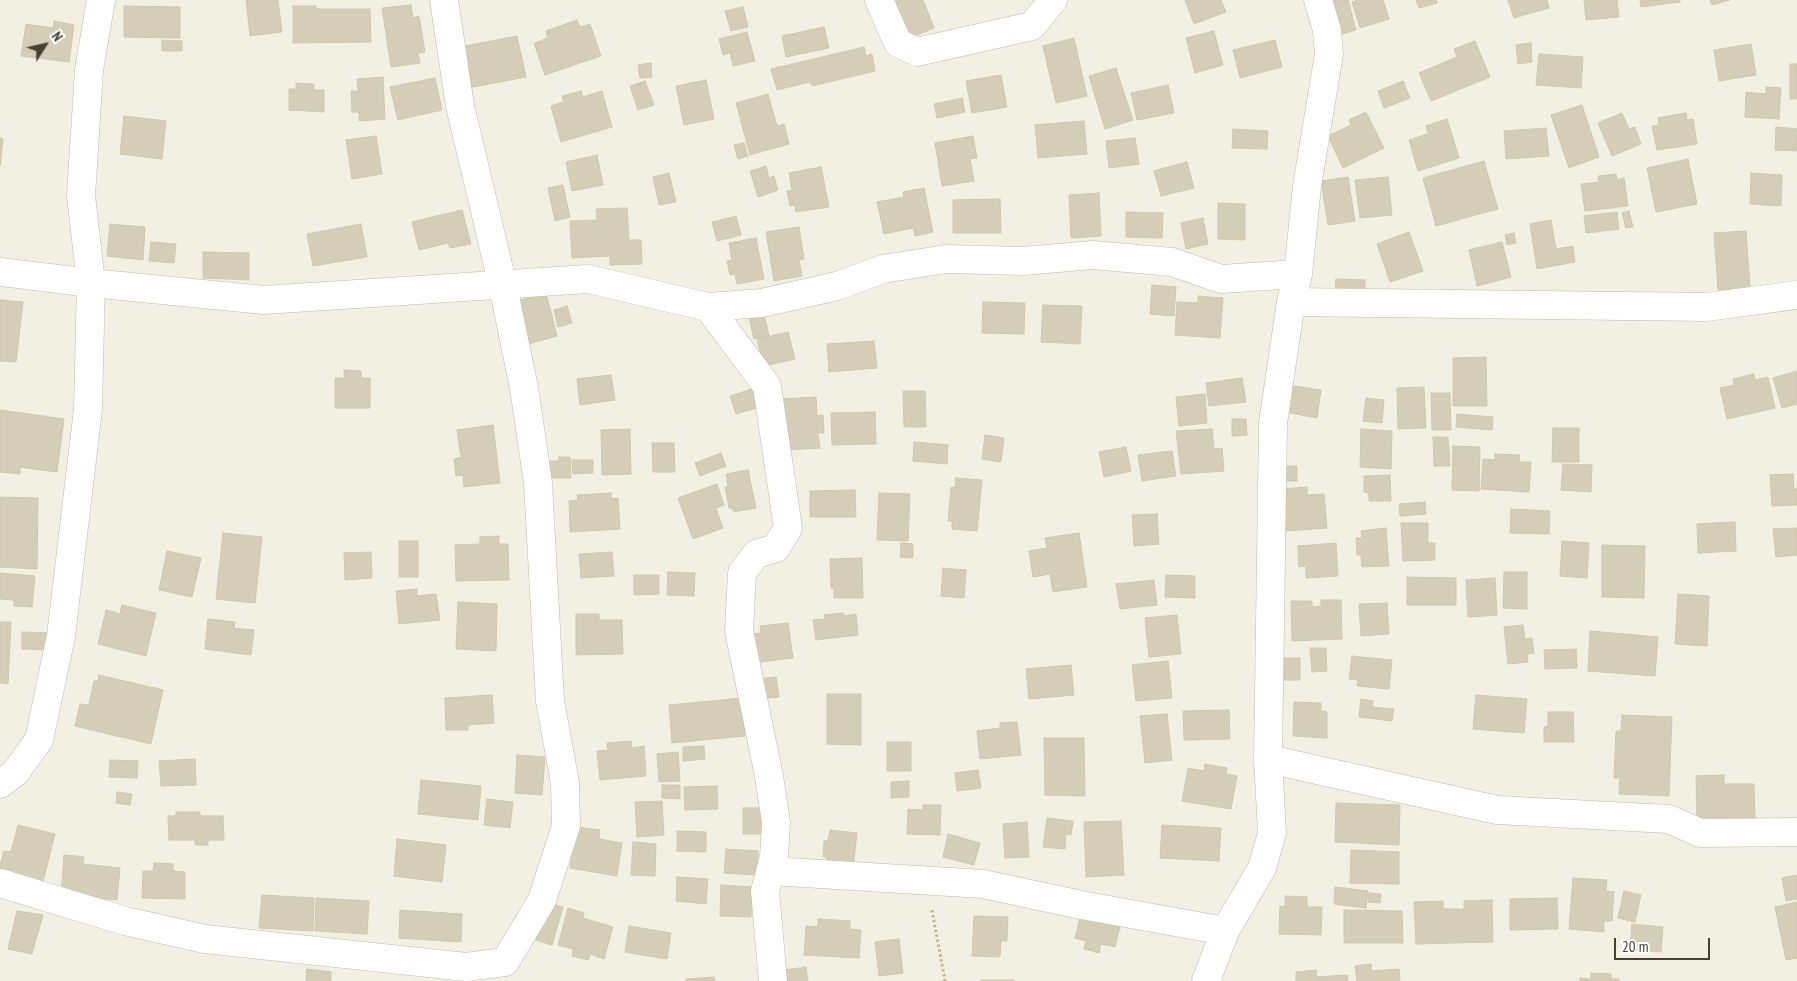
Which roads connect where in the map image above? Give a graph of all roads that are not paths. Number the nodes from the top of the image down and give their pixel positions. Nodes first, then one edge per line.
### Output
1 (100, 0) edge
2 (444, 0) edge
3 (879, 0) edge
4 (1053, 0) edge
5 (1318, 0) edge
6 (0, 272) edge
7 (1298, 274) junction
8 (91, 283) junction
9 (503, 286) junction
10 (1797, 295) edge
11 (1291, 302) junction
12 (708, 307) junction
13 (1268, 759) junction
14 (0, 784) edge
15 (1797, 832) edge
16 (771, 870) junction
17 (0, 883) edge
18 (1225, 931) junction
19 (408, 971) edge
20 (773, 981) edge
21 (1206, 981) edge

1 - 8 street
2 - 9 street
3 - 4 street
5 - 7 street
6 - 8 street
7 - 11 street
7 - 12 street
8 - 9 street
8 - 14 street
9 - 12 street
9 - 19 street
10 - 11 street
11 - 13 street
12 - 16 street
13 - 15 street
13 - 18 street
16 - 18 street
16 - 20 street
17 - 19 street
18 - 21 street

